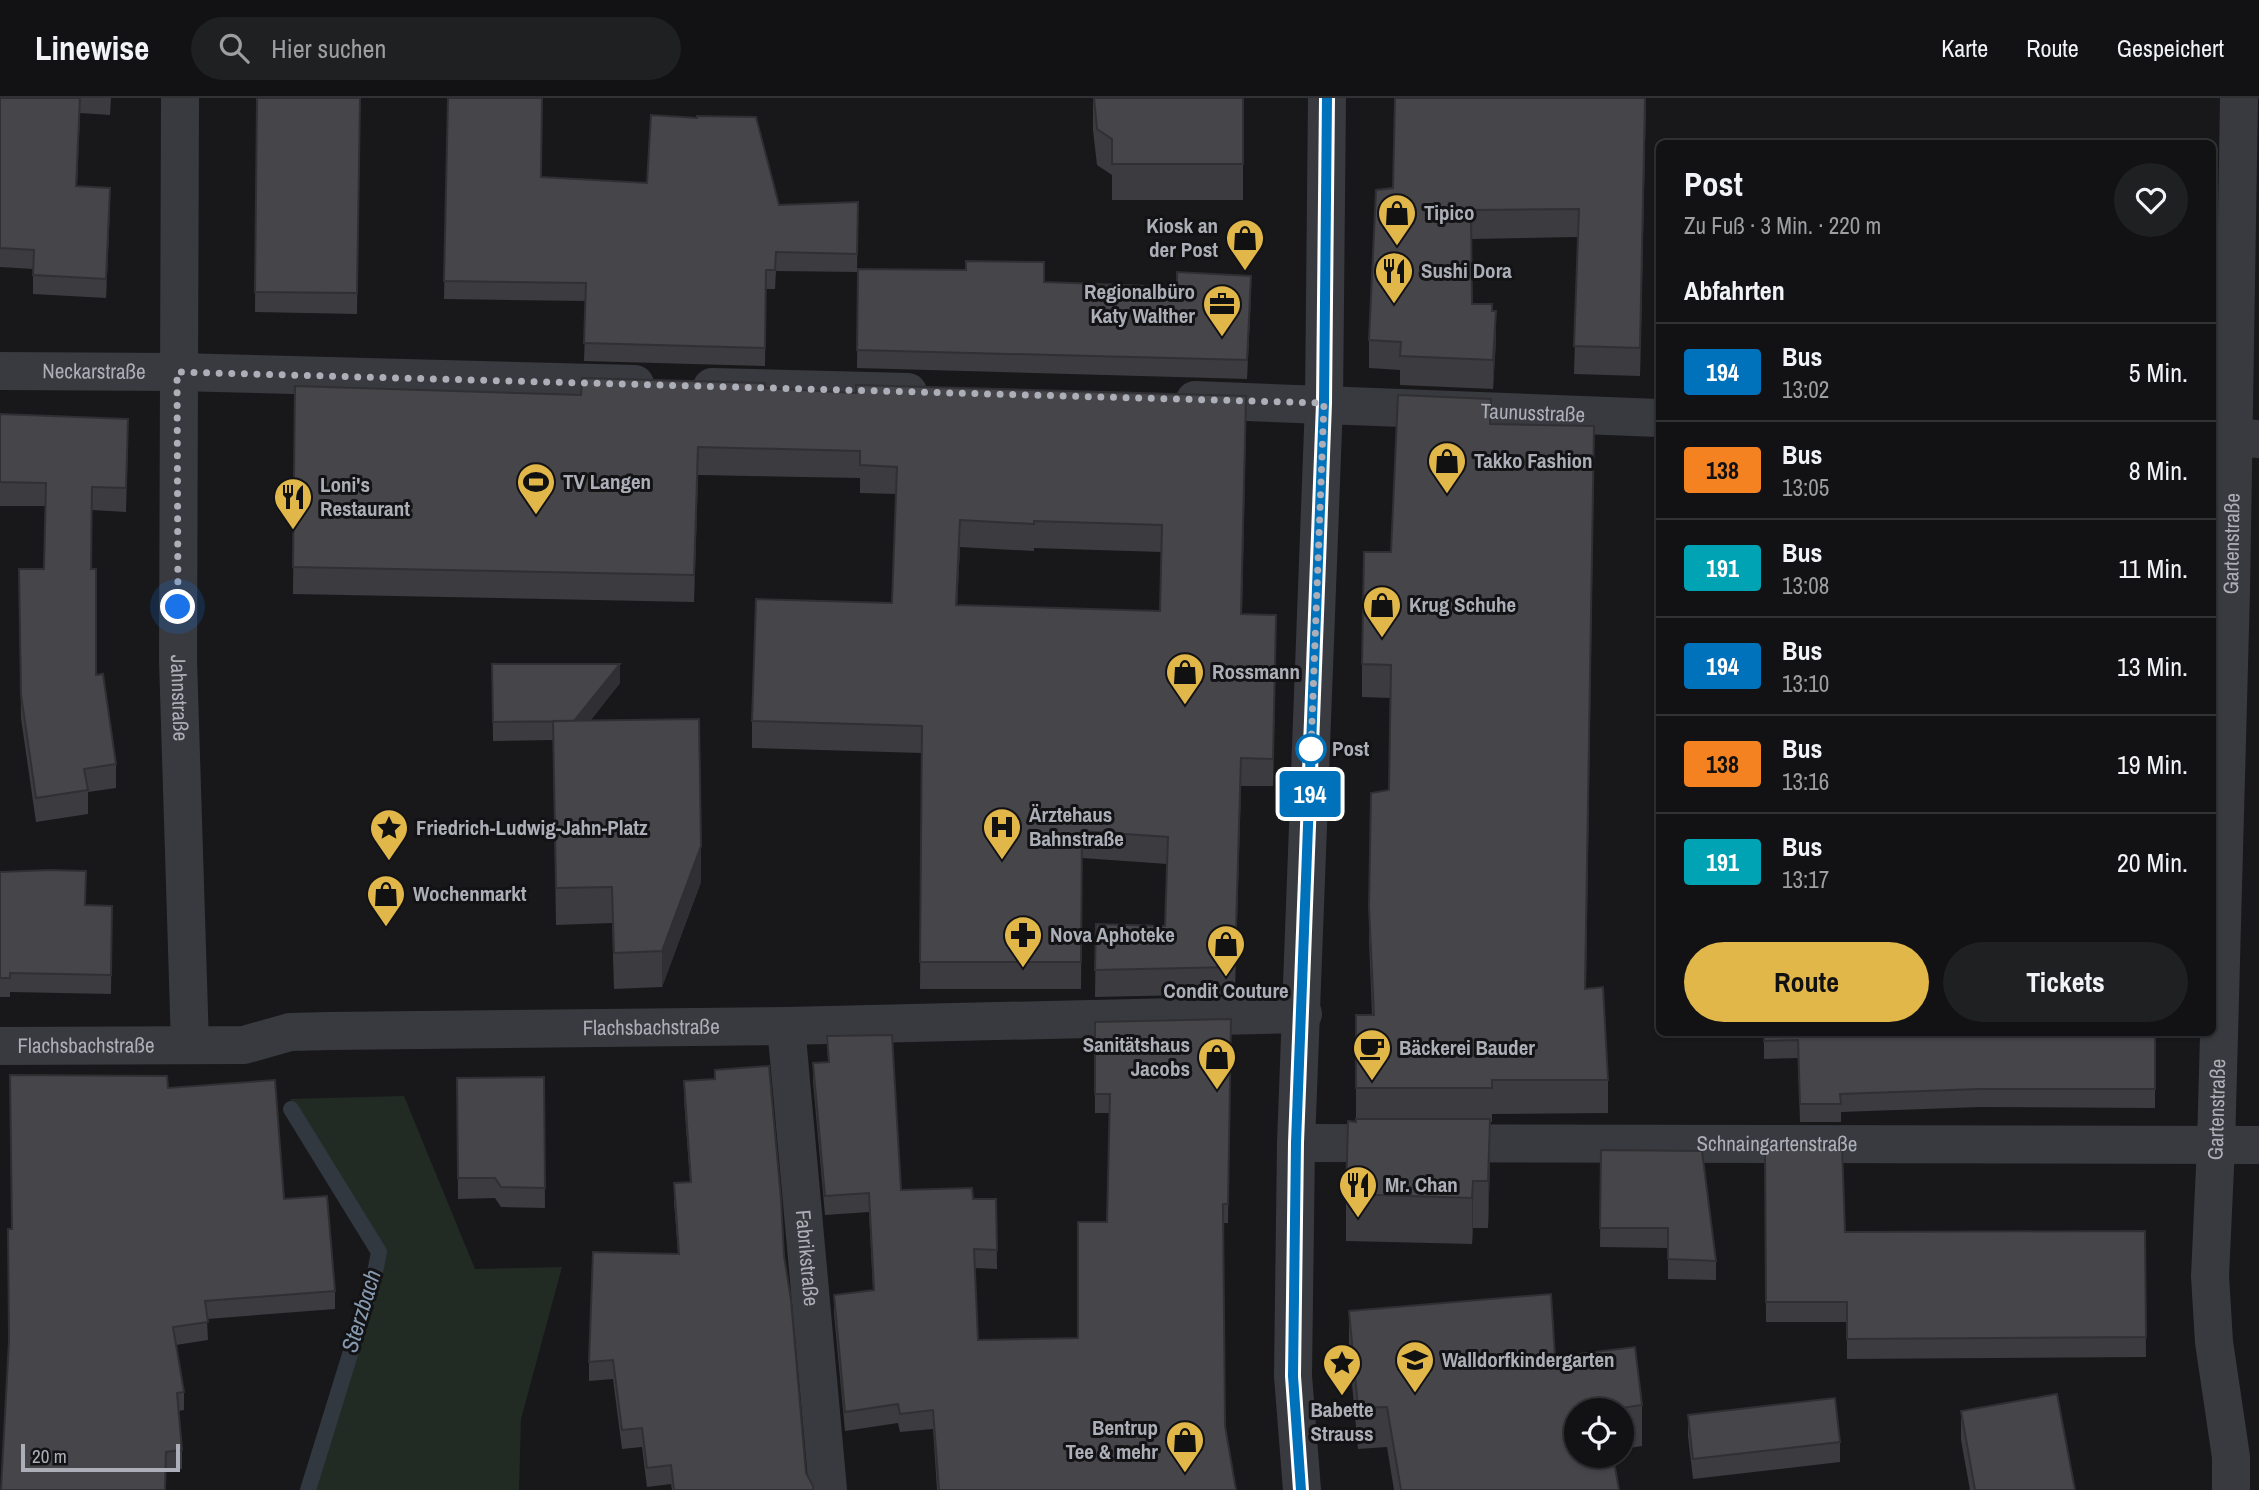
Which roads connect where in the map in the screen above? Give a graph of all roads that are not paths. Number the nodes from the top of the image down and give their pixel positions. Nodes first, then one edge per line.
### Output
1 (180, 98) edge
2 (1327, 98) edge
3 (2239, 98) edge
4 (0, 371) edge
5 (177, 372) junction
6 (947, 393) edge
7 (1157, 399) edge
8 (1324, 403) junction
9 (1656, 418) edge
10 (2235, 437) edge
11 (1303, 1014) junction
12 (786, 1026) junction
13 (190, 1045) junction
14 (0, 1046) edge
15 (1296, 1143) junction
16 (2259, 1145) edge
17 (2216, 1146) junction
18 (828, 1490) edge
19 (1301, 1490) edge
20 (2231, 1490) edge

1 - 5 street, Jahnstraße
2 - 8 street
3 - 10 street, Gartenstraße
4 - 5 street, Neckarstraße
5 - 6 street, Neckarstraße
5 - 13 street, Jahnstraße
7 - 8 street
8 - 9 street, Taunusstraße
8 - 11 street
10 - 17 street, Gartenstraße
11 - 12 street, Flachsbachstraße
11 - 15 street
12 - 13 street, Flachsbachstraße
12 - 18 street, Fabrikstraße
13 - 14 street, Flachsbachstraße
15 - 17 street, Schnaingartenstraße
15 - 19 street
16 - 17 street, Schnaingartenstraße
17 - 20 street, Gartenstraße

